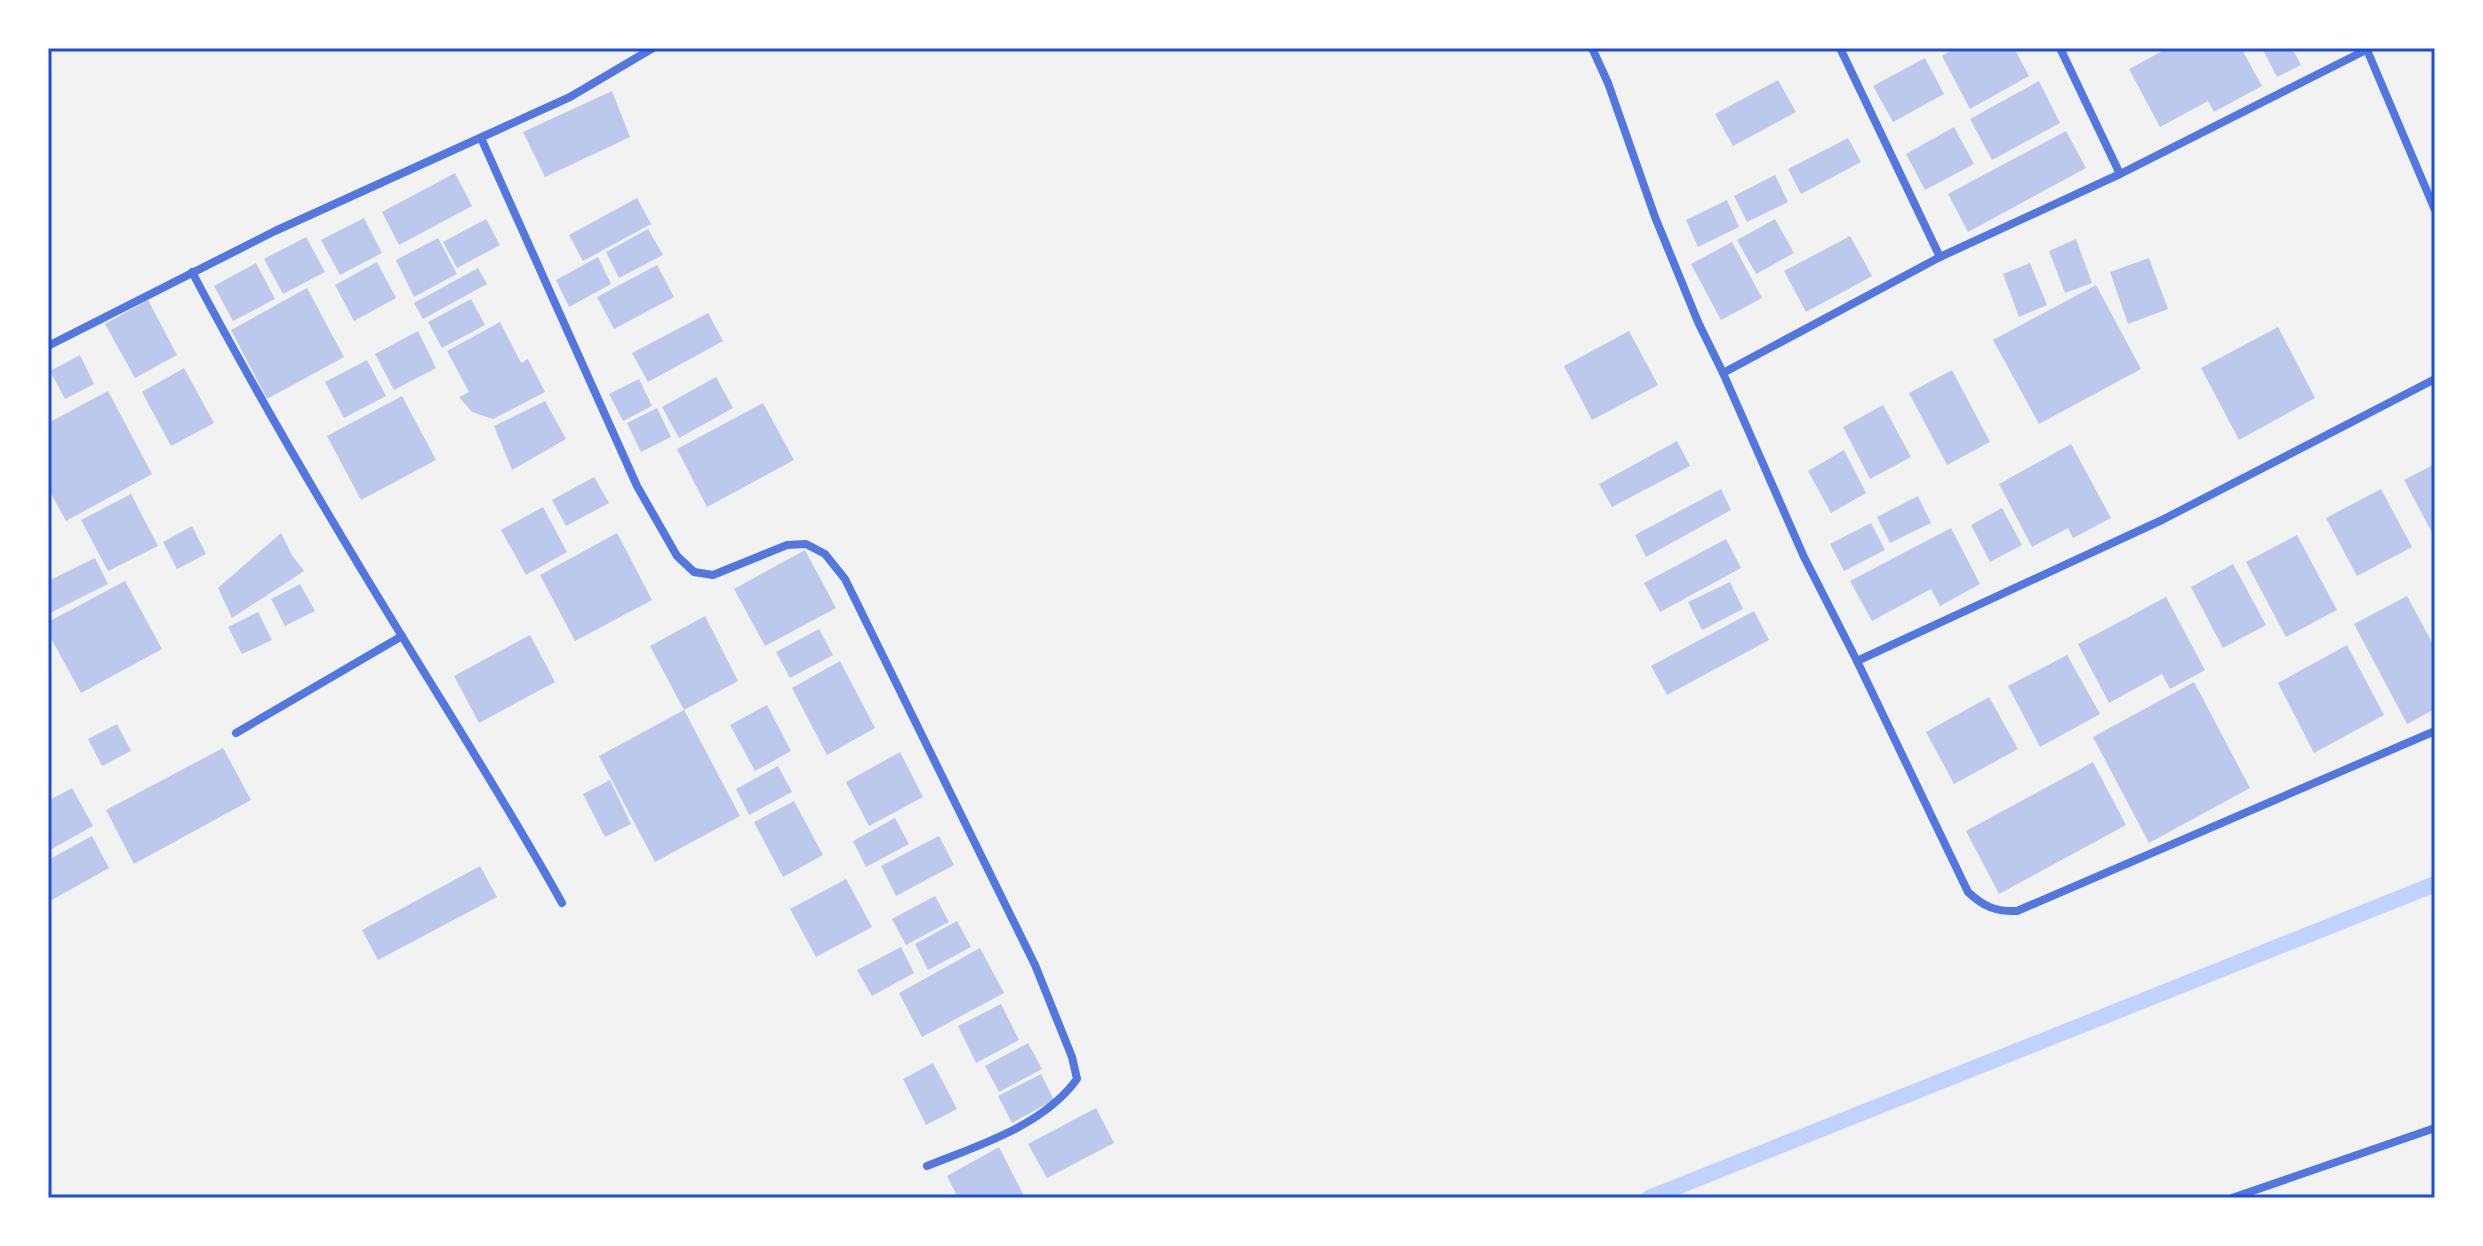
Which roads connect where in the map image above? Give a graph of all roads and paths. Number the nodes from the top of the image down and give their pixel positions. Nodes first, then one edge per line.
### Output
1 (653, 48) edge
2 (1592, 48) edge
3 (1840, 48) edge
4 (2060, 48) edge
5 (2368, 49) edge
6 (481, 138) junction
7 (2120, 174) junction
8 (2435, 210) edge
9 (1940, 257) junction
10 (192, 272) junction
11 (48, 346) edge
12 (1723, 373) junction
13 (2435, 379) edge
14 (402, 636) junction
15 (1857, 661) junction
16 (2435, 731) edge
17 (236, 733) dead end
18 (562, 903) dead end
19 (2435, 1128) edge
20 (927, 1166) dead end
21 (2232, 1198) edge

1 - 6 street
2 - 12 street
3 - 9 street
4 - 7 street
5 - 7 street
5 - 8 street
6 - 10 street
6 - 20 street
7 - 9 street
9 - 12 street
10 - 11 street
10 - 14 street
12 - 15 street
13 - 15 street
14 - 17 street
14 - 18 street
15 - 16 street
19 - 21 street

